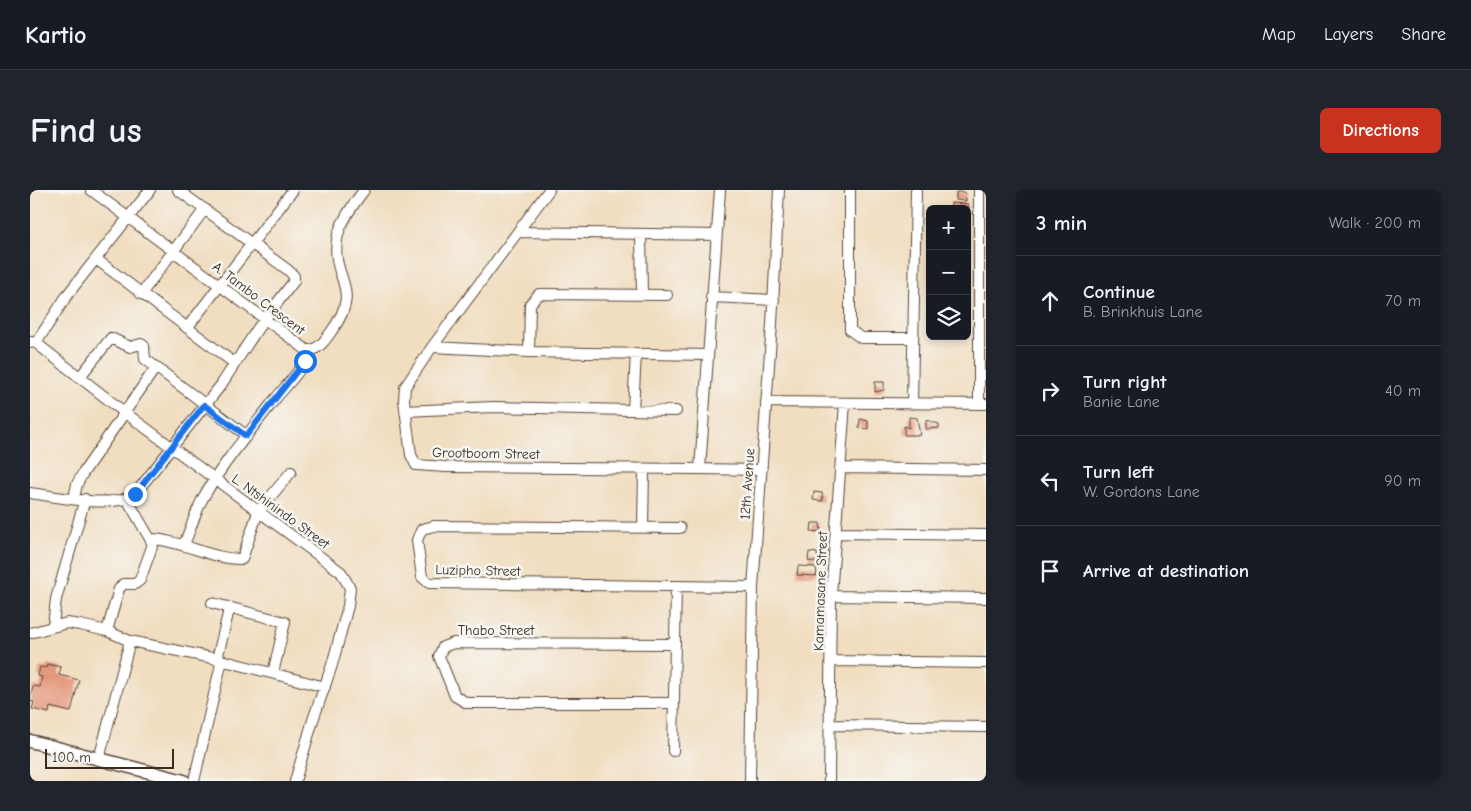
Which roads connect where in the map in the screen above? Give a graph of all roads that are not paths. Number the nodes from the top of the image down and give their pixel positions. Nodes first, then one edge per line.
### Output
1 (91, 190) edge
2 (150, 190) edge
3 (178, 190) edge
4 (292, 190) edge
5 (549, 190) edge
6 (720, 190) edge
7 (779, 190) edge
8 (850, 190) edge
9 (916, 190) edge
10 (979, 190) edge
11 (360, 191) edge
12 (205, 209) junction
13 (983, 210) edge
14 (129, 218) junction
15 (518, 232) junction
16 (641, 234) junction
17 (716, 235) junction
18 (254, 243) junction
19 (175, 252) junction
20 (96, 259) junction
21 (219, 286) junction
22 (142, 294) junction
23 (642, 294) junction
24 (667, 295) dead end
25 (711, 297) junction
26 (774, 300) junction
27 (265, 320) junction
28 (187, 328) junction
29 (913, 338) junction
30 (33, 343) edge
31 (432, 347) junction
32 (308, 351) junction
33 (529, 352) junction
34 (636, 353) junction
35 (708, 355) junction
36 (234, 363) junction
37 (156, 368) junction
38 (79, 378) junction
39 (766, 402) junction
40 (845, 403) junction
41 (912, 404) junction
42 (982, 404) edge
43 (204, 405) junction
44 (633, 410) junction
45 (405, 411) junction
46 (676, 411) dead end
47 (124, 412) junction
48 (246, 436) junction
49 (170, 446) junction
50 (840, 468) junction
51 (700, 469) junction
52 (644, 470) junction
53 (762, 470) junction
54 (986, 470) edge
55 (291, 472) dead end
56 (216, 480) junction
57 (30, 493) edge
58 (74, 498) junction
59 (85, 499) junction
60 (127, 499) junction
61 (258, 512) junction
62 (643, 527) junction
63 (680, 528) dead end
64 (836, 533) junction
65 (986, 535) edge
66 (151, 539) junction
67 (184, 544) junction
68 (676, 587) junction
69 (753, 587) junction
70 (831, 596) junction
71 (986, 598) edge
72 (212, 603) dead end
73 (232, 609) junction
74 (54, 626) junction
75 (107, 631) junction
76 (30, 633) edge
77 (130, 641) junction
78 (674, 644) junction
79 (220, 659) junction
80 (831, 661) junction
81 (986, 663) edge
82 (273, 673) junction
83 (325, 687) junction
84 (673, 703) junction
85 (830, 725) junction
86 (986, 727) edge
87 (30, 740) edge
88 (673, 751) dead end
89 (99, 758) junction
90 (184, 781) edge
91 (194, 781) edge
92 (295, 781) edge
93 (750, 781) edge
94 (829, 781) edge

1 - 14 street, A. Tambo Crescent
2 - 14 street
3 - 12 street
4 - 18 street
5 - 15 street, Grootboom Street
6 - 17 street
7 - 26 street, 12th Avenue
8 - 29 street
9 - 29 street
10 - 13 street
11 - 32 street, A. Tambo Crescent
12 - 18 street
12 - 19 street
13 - 42 street
14 - 19 street, A. Tambo Crescent
14 - 20 street
15 - 16 street
15 - 31 street, Grootboom Street
16 - 17 street
16 - 23 street
17 - 25 street
18 - 21 street
18 - 27 street
19 - 21 street, A. Tambo Crescent
19 - 22 street
20 - 22 street
20 - 30 street
21 - 27 street, A. Tambo Crescent
21 - 28 street
22 - 28 street
23 - 24 street
23 - 33 street
25 - 26 street
25 - 35 street
26 - 39 street, 12th Avenue
27 - 32 street, A. Tambo Crescent
27 - 36 street
28 - 36 street
29 - 41 street
30 - 38 street, L. Ntshinindo Street
31 - 33 street
31 - 45 street, Grootboom Street
32 - 48 street
33 - 34 street
34 - 35 street
34 - 44 street
35 - 51 street
36 - 43 street
37 - 38 street
37 - 43 street
37 - 47 street
38 - 47 street, L. Ntshinindo Street
39 - 40 street
39 - 53 street, 12th Avenue
40 - 41 street
40 - 50 street, Kamamasane Street
41 - 42 street
43 - 48 street
43 - 49 street
44 - 45 street
44 - 46 street
45 - 52 street, Grootboom Street
47 - 49 street, L. Ntshinindo Street
47 - 58 street
48 - 56 street
49 - 56 street, L. Ntshinindo Street
49 - 60 street
50 - 54 street
50 - 64 street, Kamamasane Street
51 - 52 street, Grootboom Street
51 - 53 street, Grootboom Street
52 - 62 street
53 - 69 street, 12th Avenue
55 - 61 street
56 - 61 street, L. Ntshinindo Street
56 - 67 street
57 - 58 street
58 - 59 street
59 - 60 street
59 - 74 street
60 - 66 street
61 - 67 street
61 - 83 street, L. Ntshinindo Street
62 - 63 street, Luzipho Street
62 - 68 street, Luzipho Street
64 - 65 street
64 - 70 street, Kamamasane Street
66 - 67 street
66 - 75 street
68 - 69 street, Luzipho Street
68 - 78 street
69 - 93 street, 12th Avenue
70 - 71 street
70 - 80 street, Kamamasane Street
72 - 73 street
73 - 79 street
73 - 82 street
74 - 75 street
74 - 76 street
75 - 77 street
77 - 79 street
77 - 89 street
78 - 84 street
78 - 84 street, Thabo Street
79 - 82 street
79 - 91 street
80 - 81 street
80 - 85 street, Kamamasane Street
82 - 83 street
83 - 92 street, L. Ntshinindo Street
84 - 88 street
85 - 86 street
85 - 94 street, Kamamasane Street
87 - 89 street
89 - 90 street

